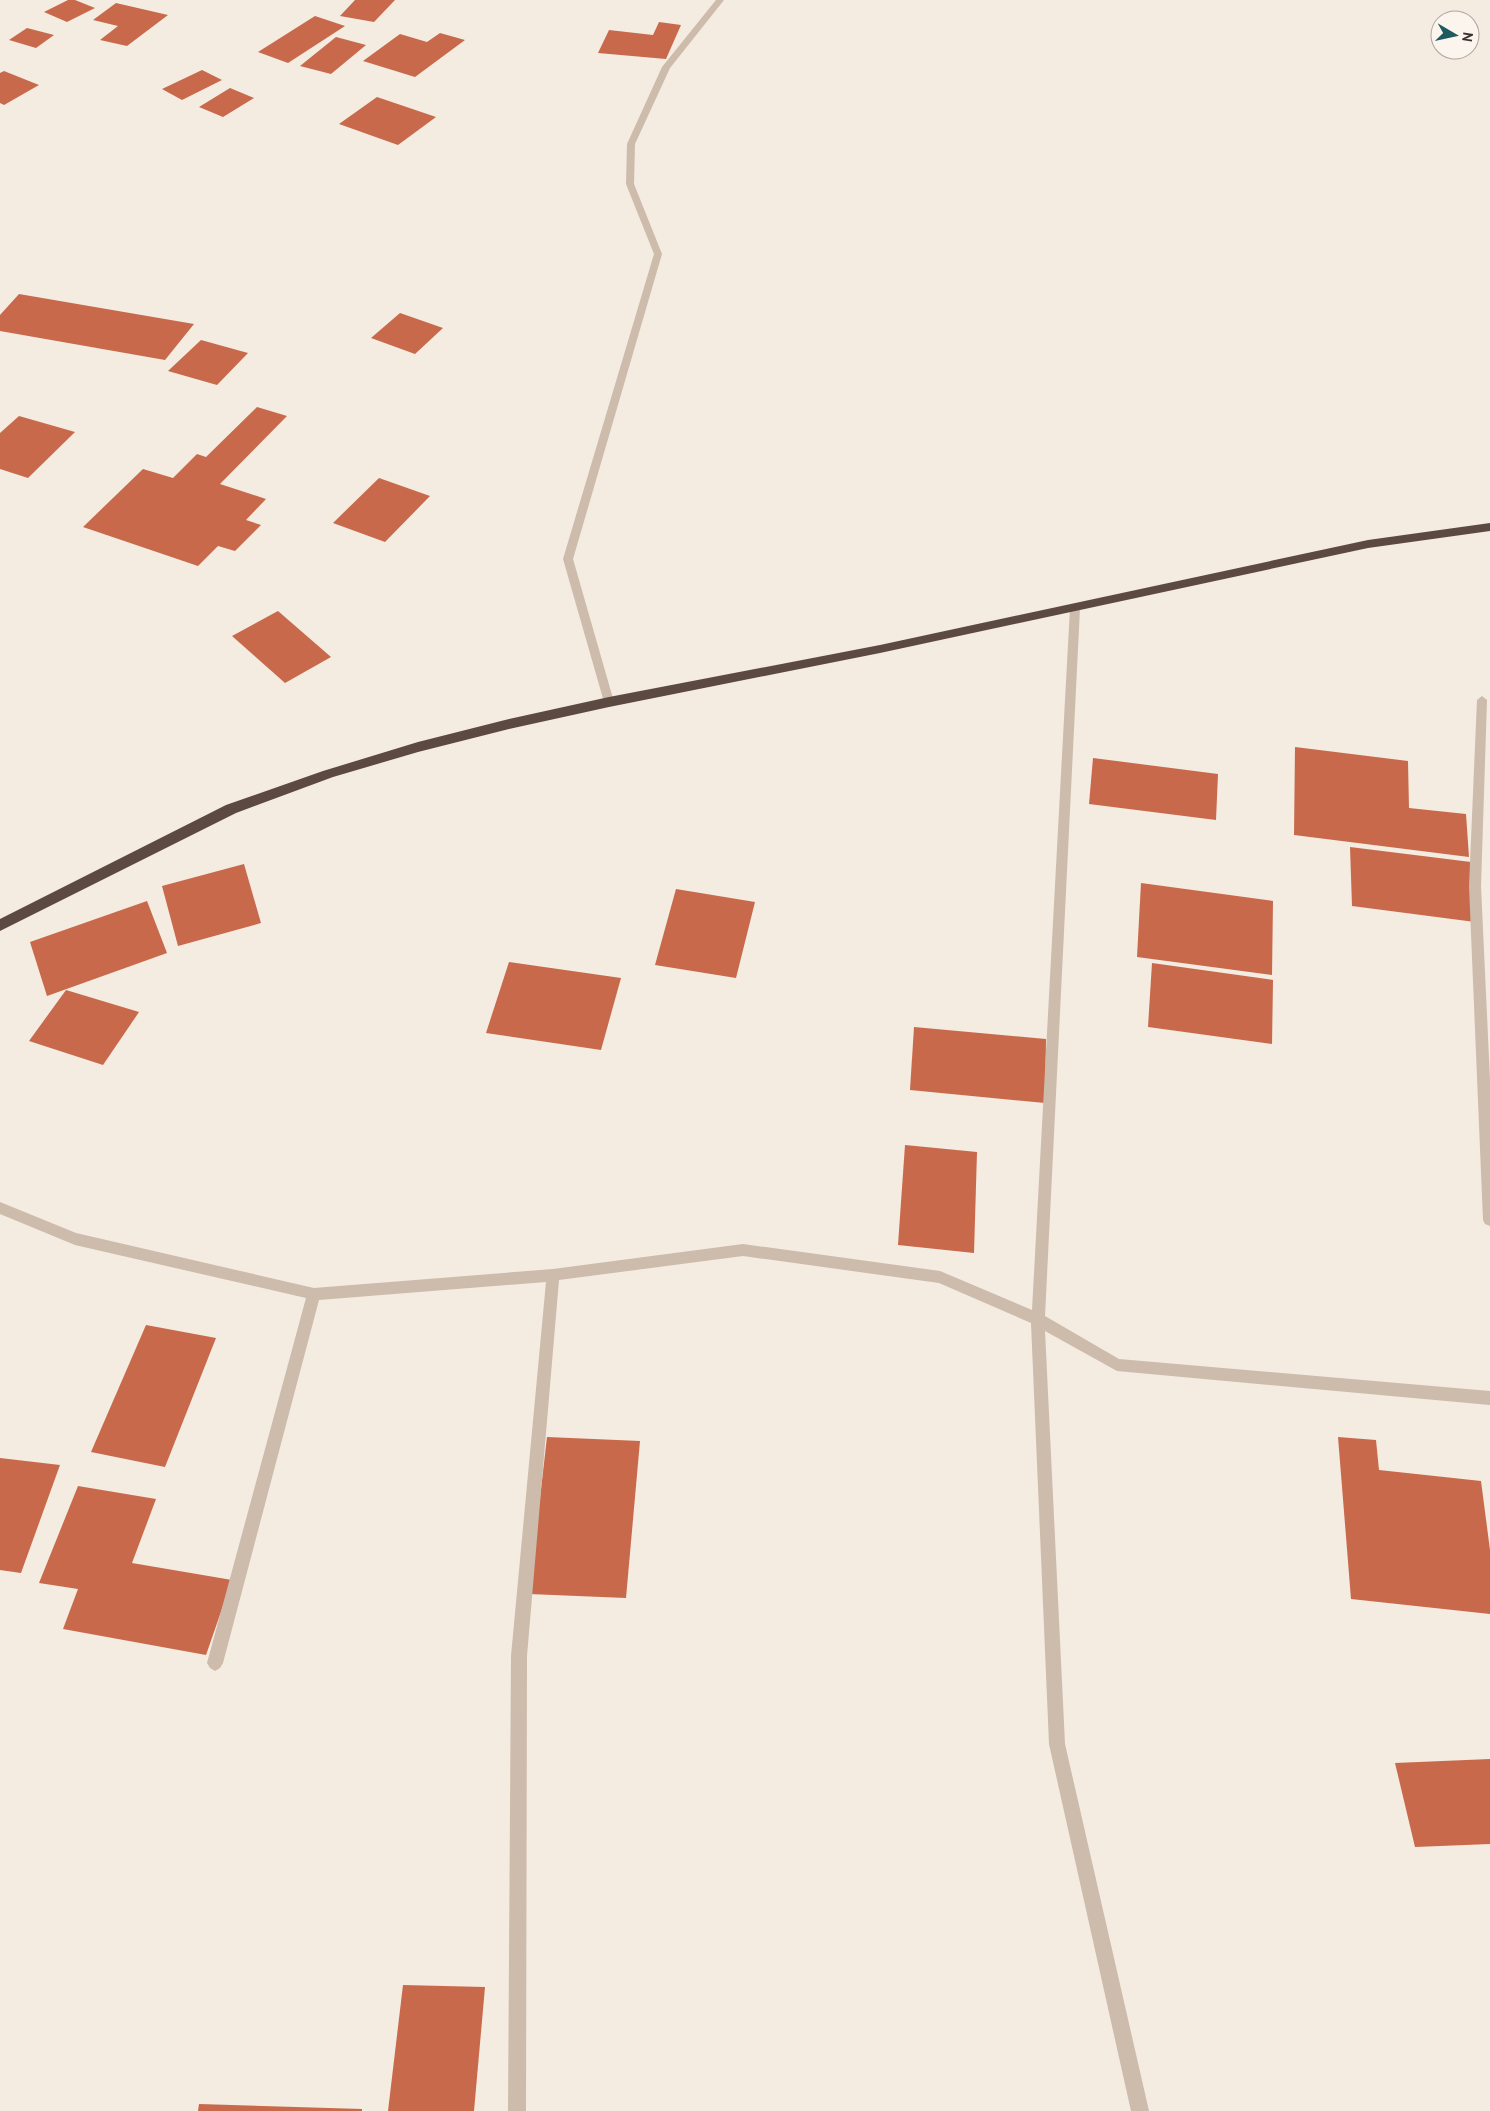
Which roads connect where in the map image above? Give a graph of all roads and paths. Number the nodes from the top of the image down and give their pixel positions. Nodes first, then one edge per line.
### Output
1 (720, 0) edge
2 (1490, 527) edge
3 (1075, 608) junction
4 (1482, 700) dead end
5 (609, 702) junction
6 (0, 925) edge
7 (0, 1208) edge
8 (1490, 1220) edge
9 (553, 1275) junction
10 (314, 1294) junction
11 (1038, 1319) junction
12 (1490, 1398) edge
13 (215, 1664) dead end
14 (517, 2111) edge
15 (1140, 2111) edge

1 - 5 street
2 - 3 highway
3 - 5 highway
3 - 11 street
4 - 8 street
5 - 6 highway
7 - 10 street
9 - 10 street
9 - 11 street
9 - 14 street
10 - 13 street
11 - 12 street
11 - 15 street

